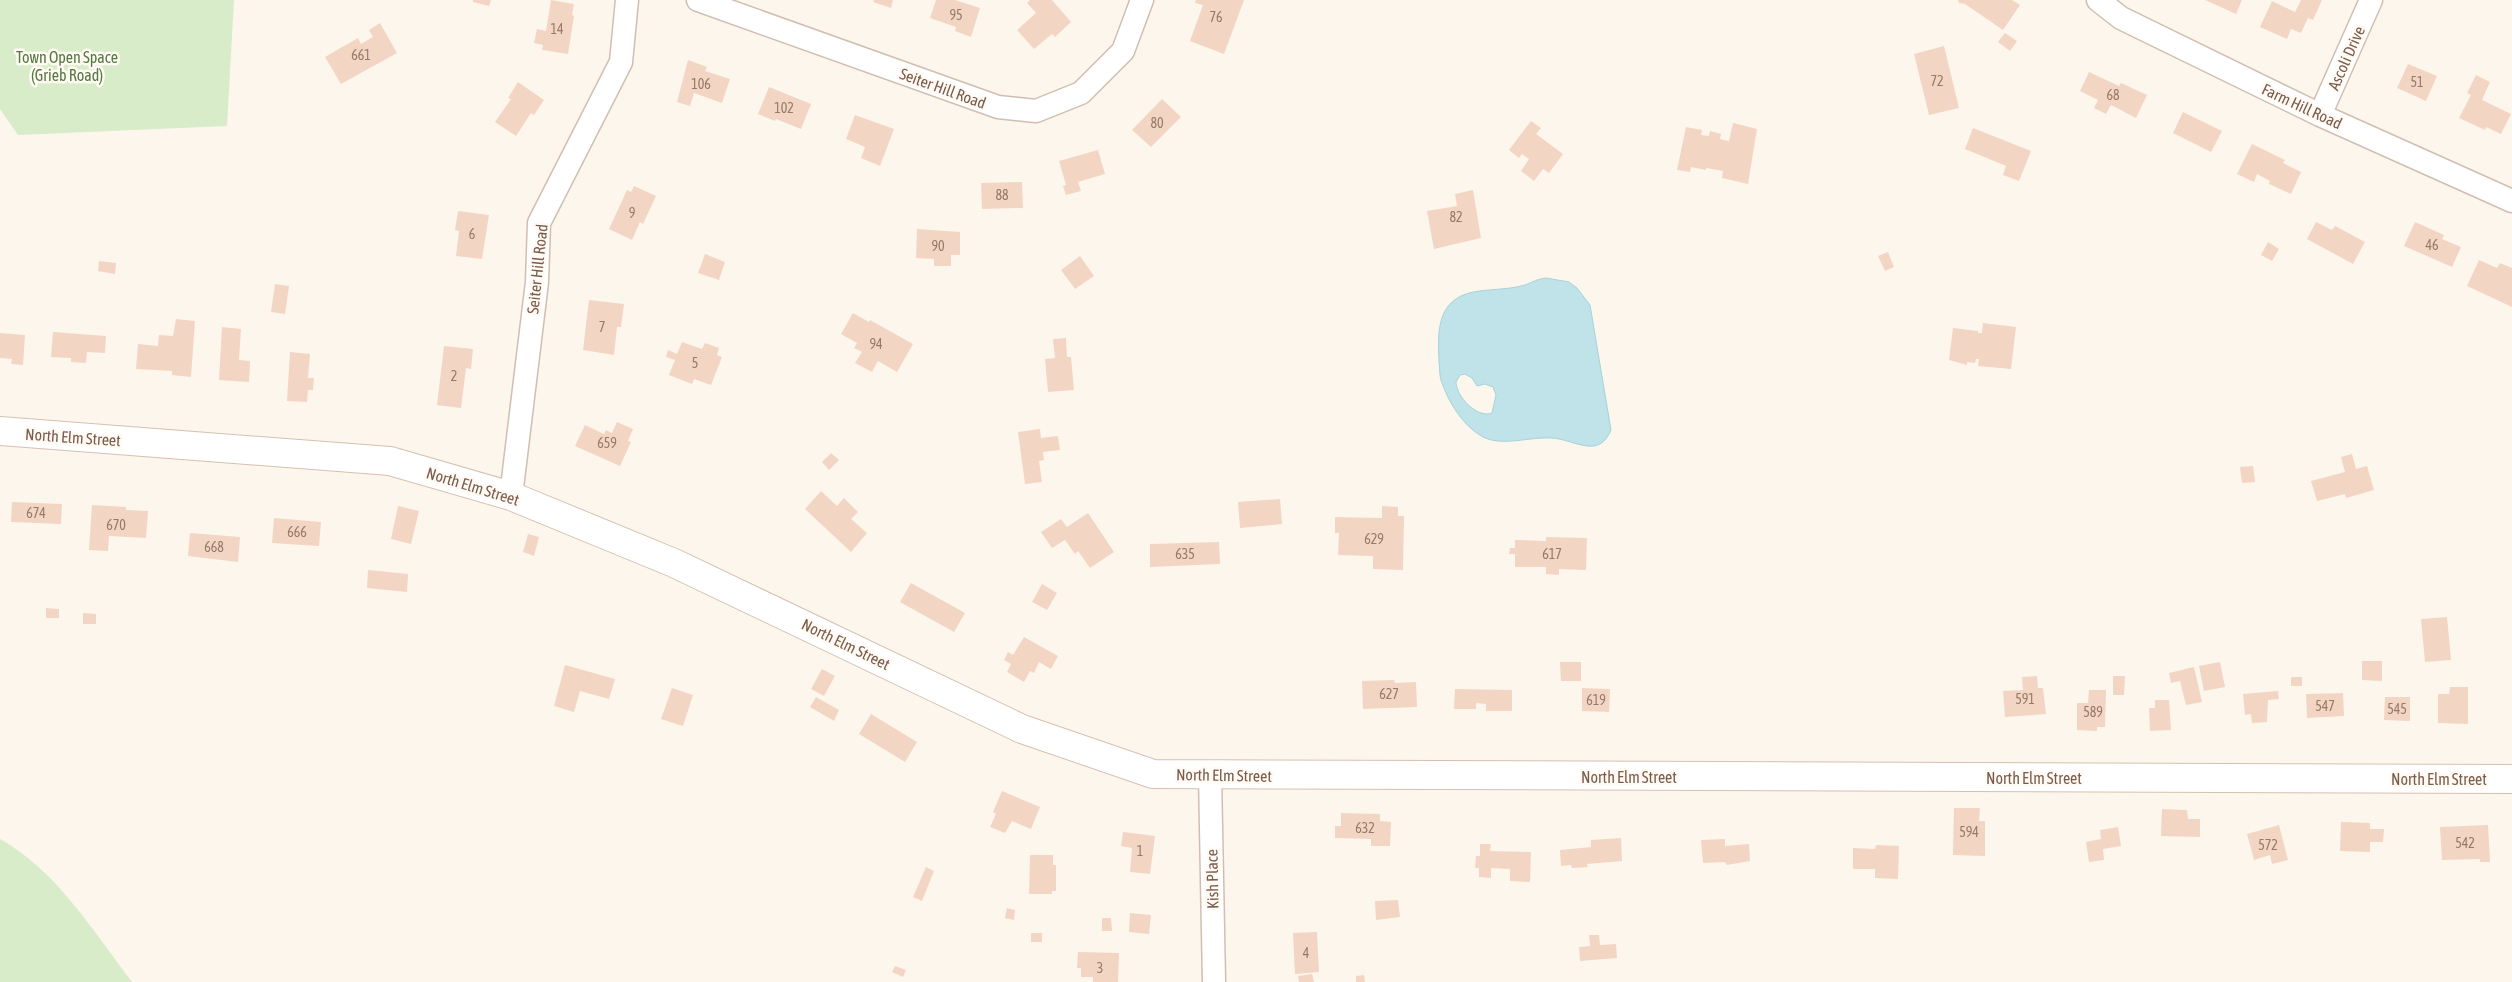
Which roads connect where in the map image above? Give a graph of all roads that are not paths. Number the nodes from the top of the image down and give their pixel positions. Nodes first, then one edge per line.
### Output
1 (627, 0) edge
2 (698, 0) edge
3 (1142, 0) edge
4 (2098, 0) edge
5 (2371, 0) edge
6 (2320, 115) junction
7 (2512, 202) edge
8 (0, 431) edge
9 (511, 496) junction
10 (1210, 776) junction
11 (2512, 780) edge
12 (1214, 982) edge

1 - 9 street, Seiter Hill Road
2 - 3 street, Seiter Hill Road
4 - 6 street, Farm Hill Road
5 - 6 street, Ascoli Drive
6 - 7 street, Farm Hill Road
8 - 9 main road, North Elm Street
9 - 10 main road, North Elm Street
10 - 11 main road, North Elm Street
10 - 12 street, Kish Place

